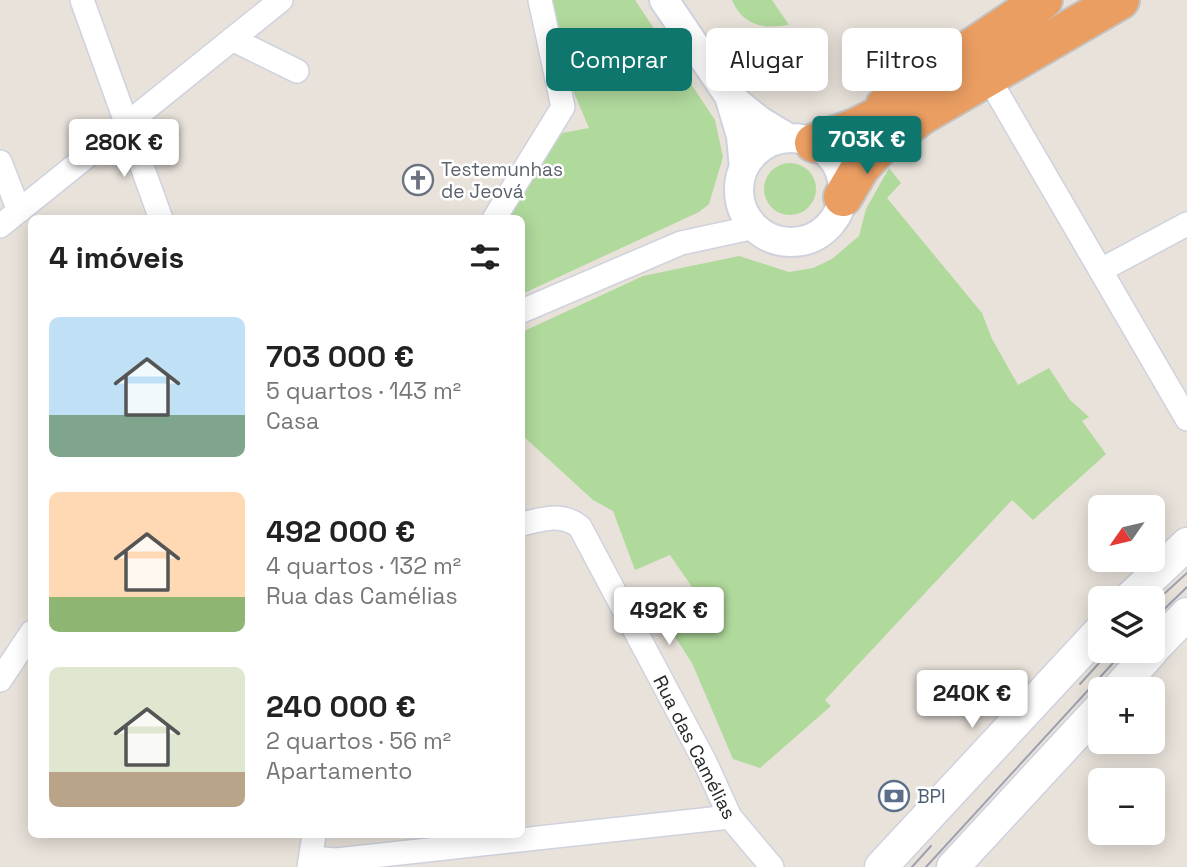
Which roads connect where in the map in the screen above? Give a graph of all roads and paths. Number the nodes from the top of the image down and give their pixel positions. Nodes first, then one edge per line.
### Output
1 (82, 0) edge
2 (281, 0) edge
3 (540, 0) edge
4 (664, 0) edge
5 (1043, 0) edge
6 (1084, 0) edge
7 (1120, 0) edge
8 (232, 39) junction
9 (297, 71) dead end
10 (988, 77) junction
11 (729, 96) junction
12 (127, 124) junction
13 (855, 128) junction
14 (801, 140) junction
15 (0, 162) edge
16 (744, 168) junction
17 (843, 197) junction
18 (19, 211) junction
19 (160, 215) edge
20 (496, 215) edge
21 (1187, 224) edge
22 (0, 226) edge
23 (755, 227) junction
24 (1101, 270) junction
25 (525, 310) edge
26 (1187, 419) edge
27 (525, 523) edge
28 (1187, 544) edge
29 (1143, 586) edge
30 (1187, 614) edge
31 (1165, 637) edge
32 (28, 638) edge
33 (1088, 644) edge
34 (1140, 663) edge
35 (1128, 677) edge
36 (0, 680) edge
37 (1088, 721) edge
38 (730, 817) junction
39 (311, 853) edge
40 (772, 867) edge
41 (881, 867) edge
42 (953, 867) edge

1 - 12 street
2 - 8 street
3 - 20 street
4 - 11 street
5 - 13 highway
6 - 13 highway
7 - 10 highway
8 - 9 street
8 - 12 street
10 - 17 highway
10 - 24 street
11 - 14 street
11 - 16 street
12 - 18 street
12 - 19 street
13 - 14 highway
14 - 16 street
14 - 17 street
15 - 18 street
16 - 23 street
17 - 23 street
18 - 22 street
21 - 24 street
23 - 25 street
24 - 26 street
27 - 38 street, Rua das Camélias
28 - 29 main road
30 - 31 main road
32 - 36 street
33 - 41 main road
34 - 35 main road
37 - 42 main road
38 - 39 street
38 - 40 street, Rua das Camélias

